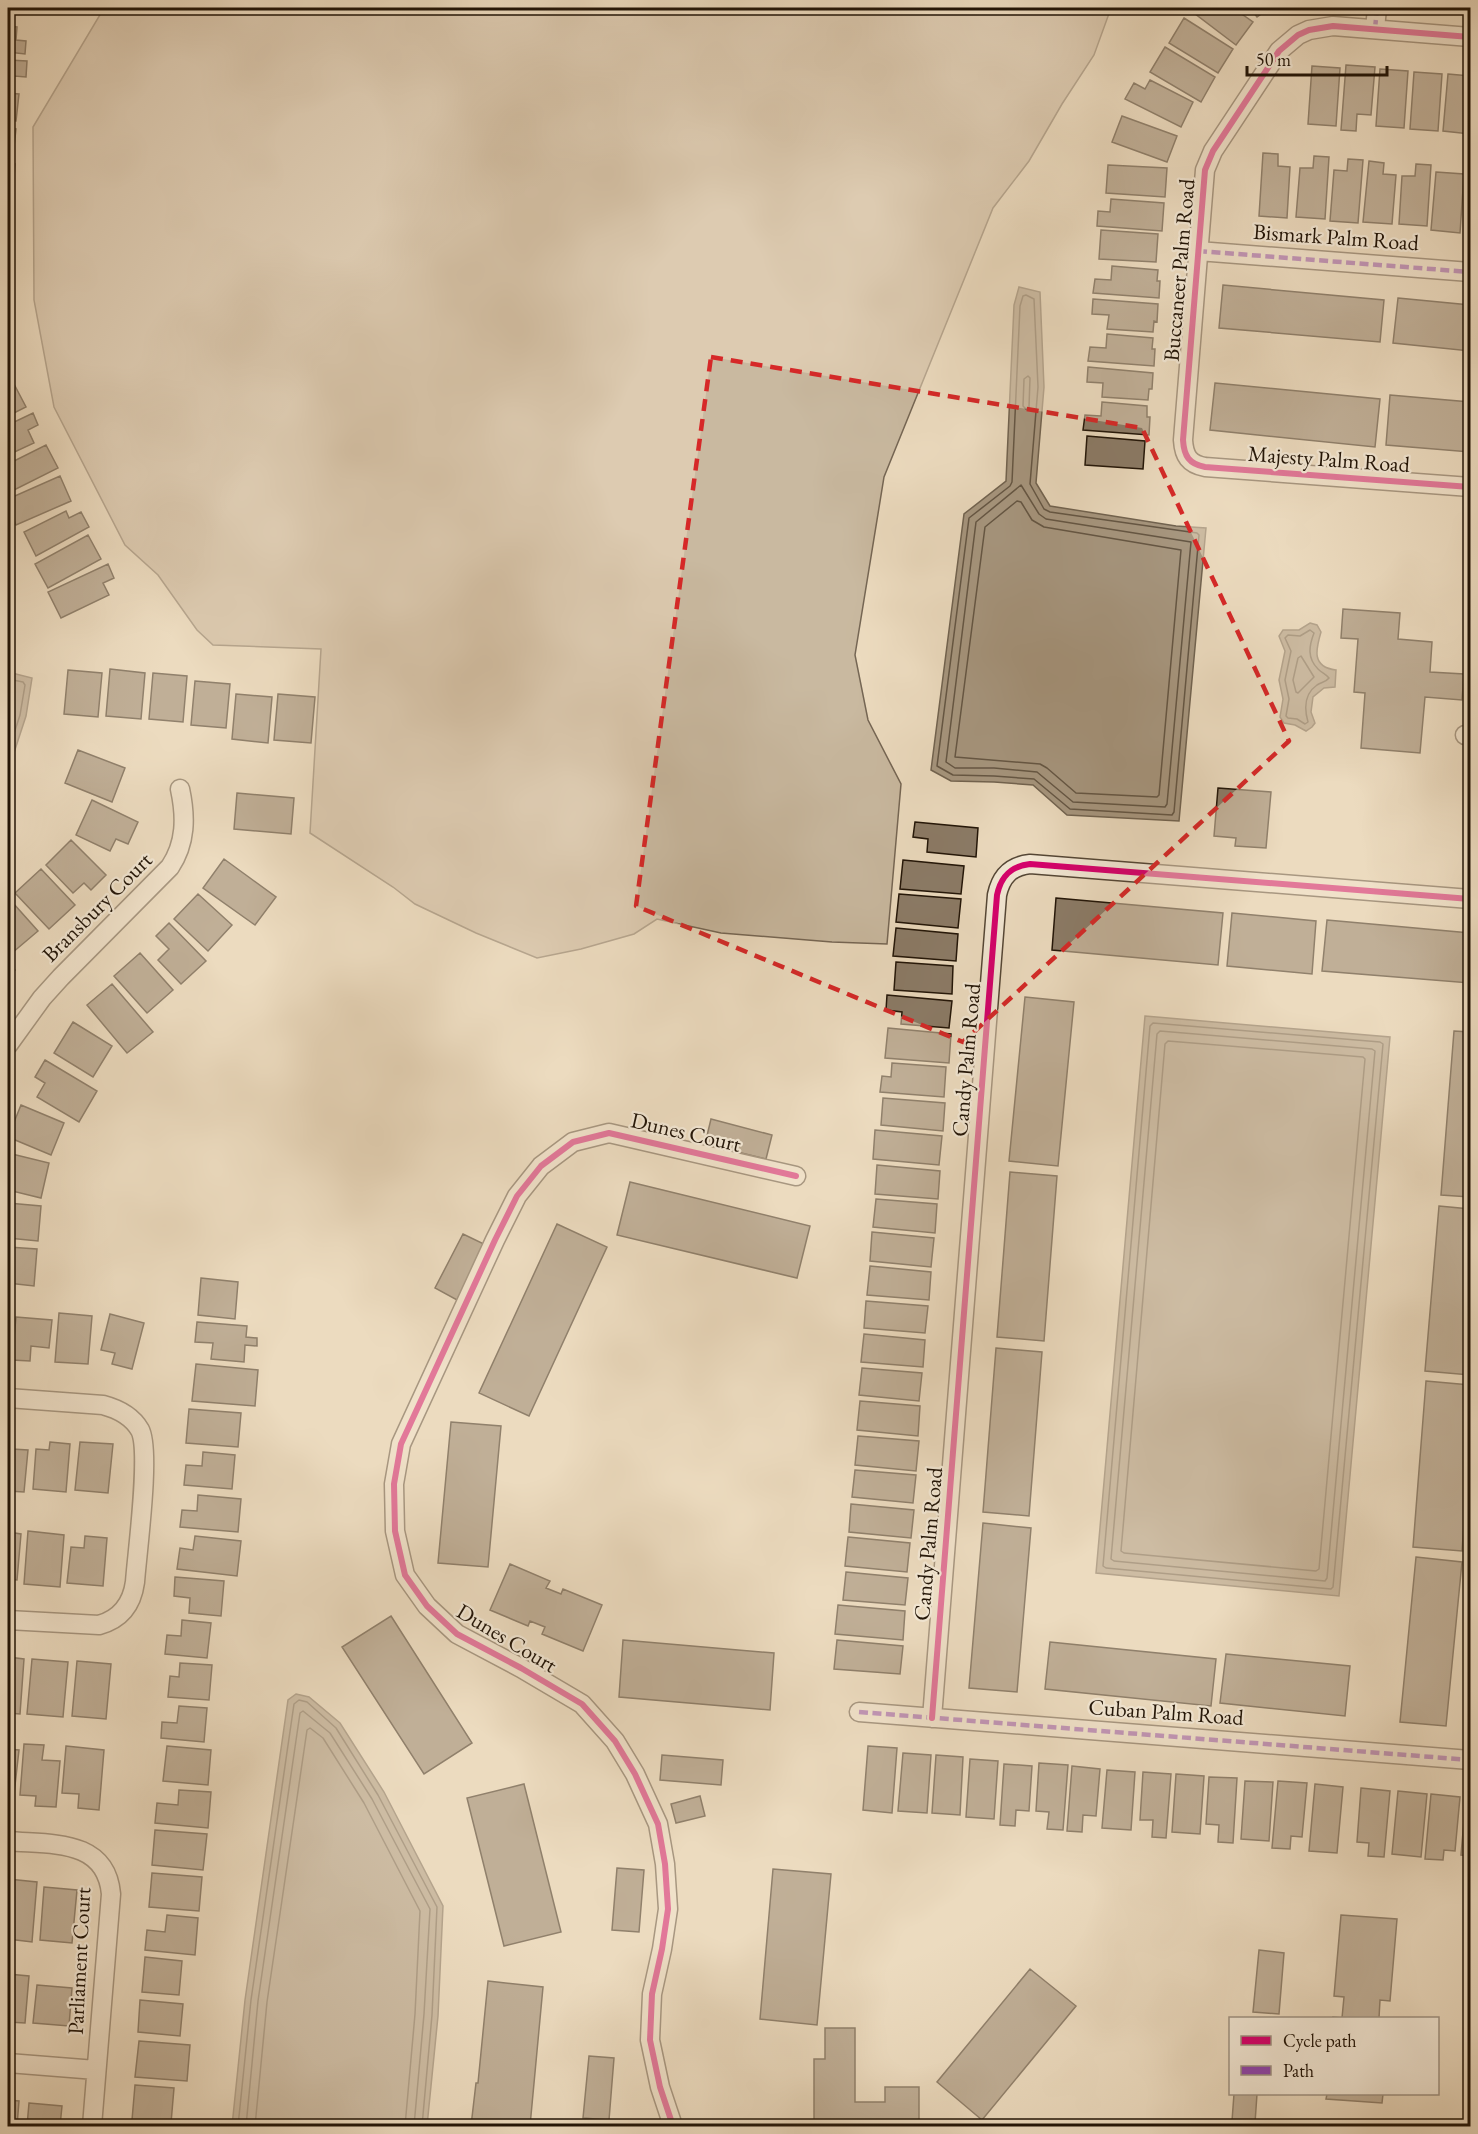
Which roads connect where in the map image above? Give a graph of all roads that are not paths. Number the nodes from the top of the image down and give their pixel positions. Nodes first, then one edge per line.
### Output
1 (1377, 8) edge
2 (1375, 29) junction
3 (1470, 37) edge
4 (1198, 251) junction
5 (1470, 272) edge
6 (1187, 459) joint
7 (1470, 487) edge
8 (180, 789) dead end
9 (1470, 899) edge
10 (8, 1045) edge
11 (796, 1176) dead end
12 (8, 1398) edge
13 (8, 1620) edge
14 (859, 1712) dead end
15 (932, 1718) junction
16 (1470, 1760) edge
17 (8, 1841) edge
18 (8, 2063) edge
19 (96, 2070) junction
20 (92, 2127) edge
21 (673, 2127) edge

1 - 2 street
2 - 3 street, Buccaneer Palm Road
2 - 4 street, Buccaneer Palm Road
4 - 5 street, Bismark Palm Road
4 - 6 street, Buccaneer Palm Road
6 - 7 street, Majesty Palm Road
8 - 10 street, Bransbury Court
9 - 15 street, Candy Palm Road
11 - 21 street, Dunes Court
12 - 13 street
14 - 15 street, Cuban Palm Road
15 - 16 street, Cuban Palm Road
17 - 19 street, Parliament Court
18 - 19 street
19 - 20 street, Parliament Court

